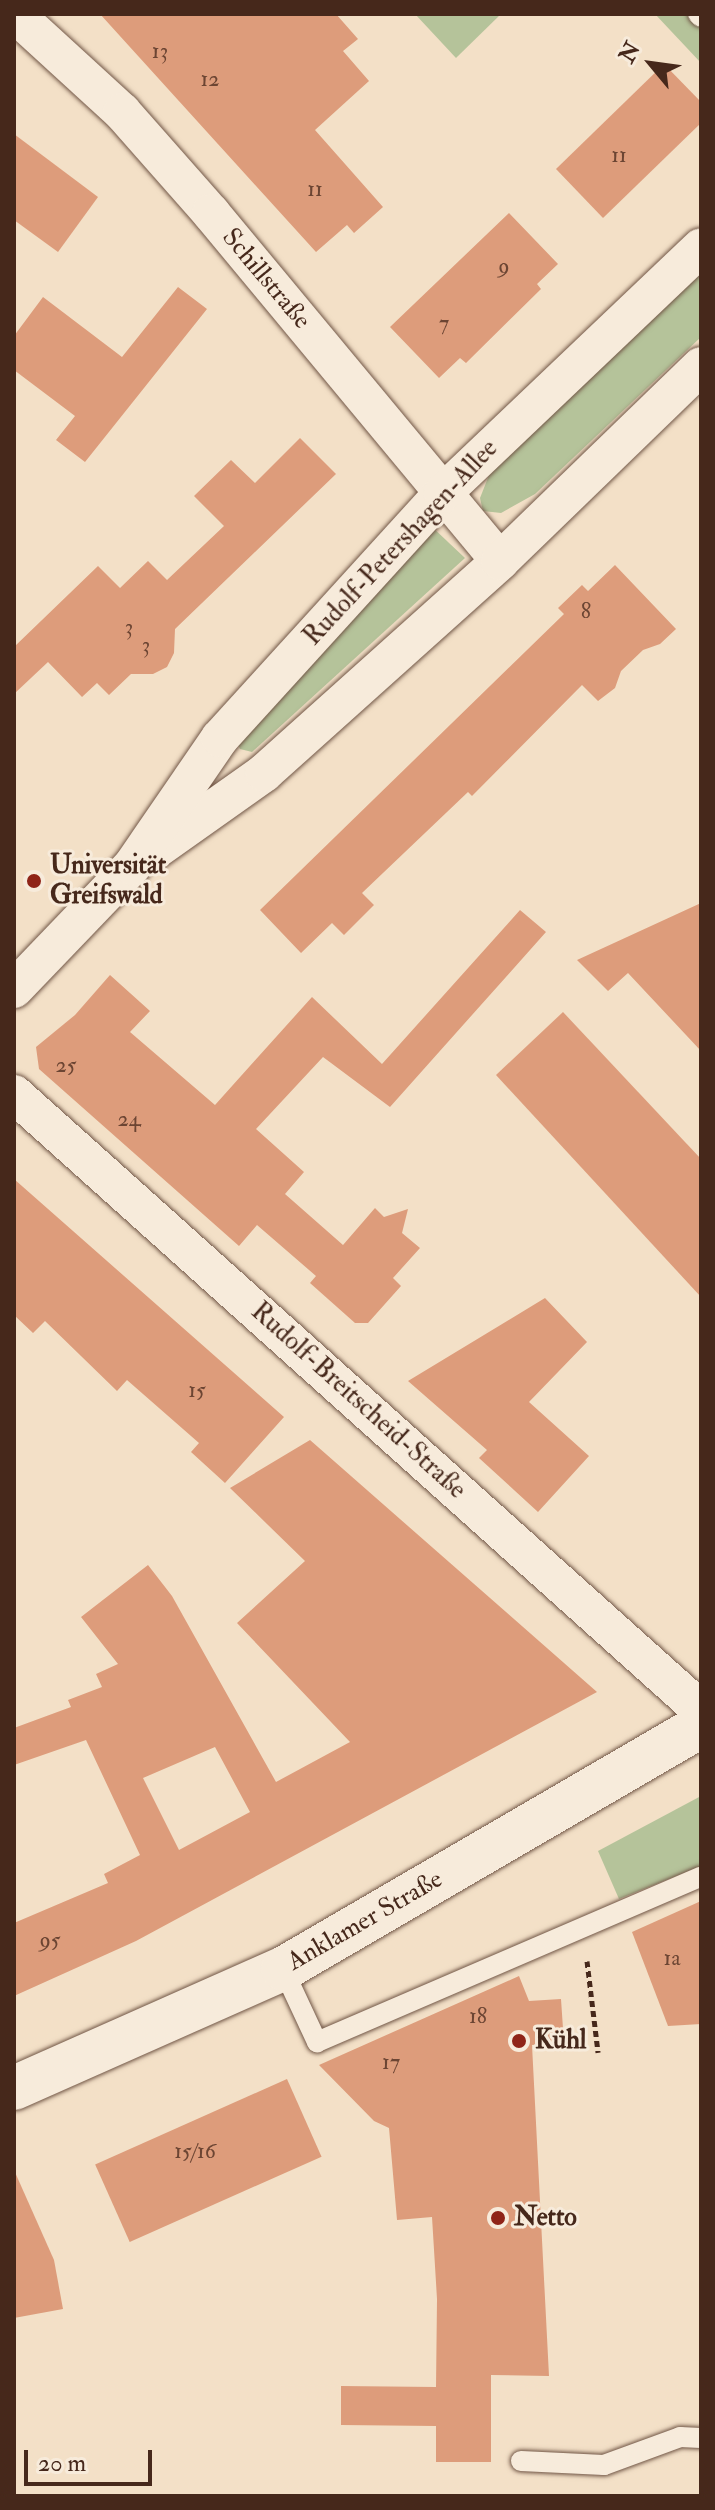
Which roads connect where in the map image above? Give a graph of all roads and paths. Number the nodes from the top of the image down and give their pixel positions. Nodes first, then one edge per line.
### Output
1 (15, 14) edge
2 (701, 247) edge
3 (701, 366) edge
4 (443, 493) junction
5 (500, 561) junction
6 (132, 866) junction
7 (14, 989) edge
8 (14, 1094) edge
9 (701, 1710) edge
10 (701, 1726) edge
11 (701, 1877) edge
12 (583, 1929) junction
13 (283, 1969) junction
14 (598, 2052) dead end
15 (14, 2088) edge
16 (701, 2438) edge
17 (521, 2461) dead end

1 - 4 street, Schillstraße
2 - 4 street, Rudolf-Petershagen-Allee
3 - 5 street, Rudolf-Petershagen-Allee
4 - 5 street, Schillstraße
4 - 6 street, Rudolf-Petershagen-Allee
5 - 6 street, Rudolf-Petershagen-Allee
6 - 7 street, Rudolf-Petershagen-Allee
8 - 9 street, Rudolf-Breitscheid-Straße
10 - 13 main road, Anklamer Straße
11 - 12 lane
12 - 13 lane
12 - 14 path
13 - 15 main road, Anklamer Straße
16 - 17 lane

